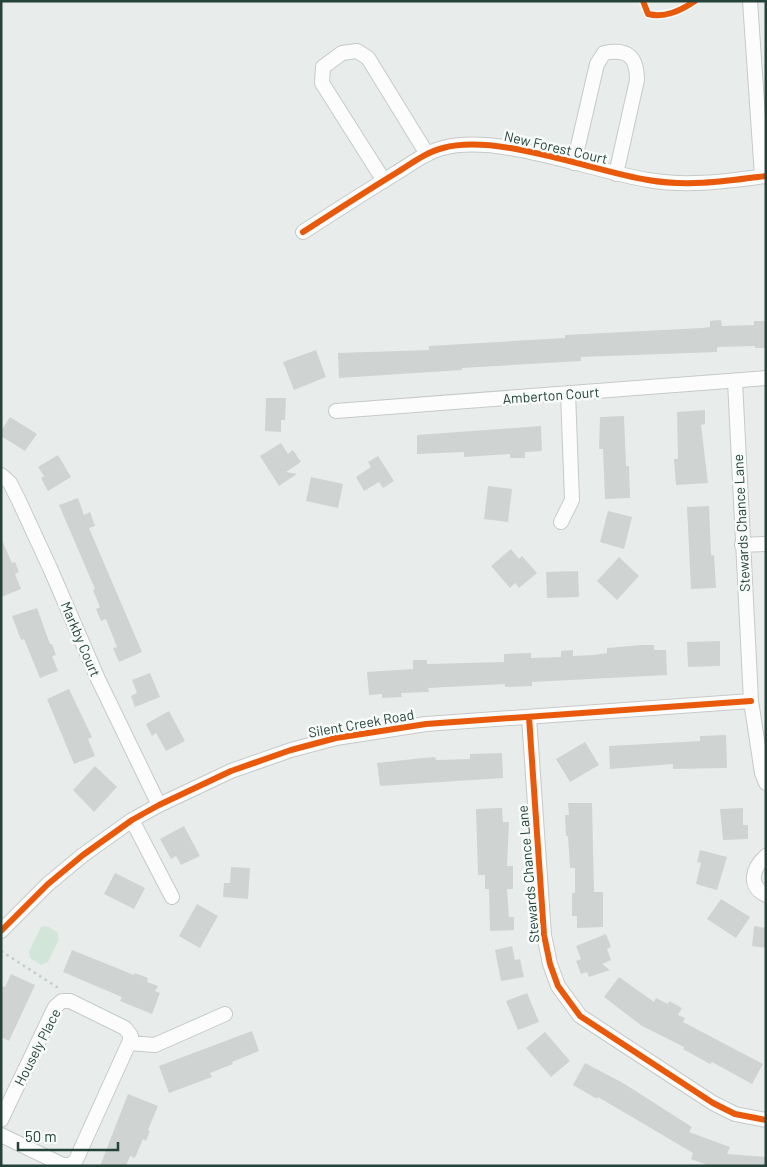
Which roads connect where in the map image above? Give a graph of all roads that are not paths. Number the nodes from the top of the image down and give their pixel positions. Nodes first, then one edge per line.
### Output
1 (750, 1) edge
2 (427, 154) junction
3 (574, 163) junction
4 (616, 174) junction
5 (764, 176) edge
6 (384, 181) junction
7 (303, 232) dead end
8 (766, 378) edge
9 (734, 381) junction
10 (568, 393) junction
11 (336, 410) dead end
12 (1, 475) edge
13 (561, 522) dead end
14 (766, 544) edge
15 (742, 545) junction
16 (751, 701) junction
17 (529, 717) junction
18 (766, 783) edge
19 (159, 804) junction
20 (132, 820) junction
21 (766, 856) edge
22 (766, 895) edge
23 (172, 897) dead end
24 (1, 931) edge
25 (225, 1014) dead end
26 (130, 1043) junction
27 (1, 1120) edge
28 (766, 1120) edge
29 (1, 1135) edge

1 - 5 street, New Forest Court
2 - 3 street, New Forest Court
2 - 6 street, New Forest Court
2 - 6 street
3 - 4 street, New Forest Court
3 - 4 street
4 - 5 street, New Forest Court
6 - 7 street, New Forest Court
8 - 9 street, Amberton Court
9 - 10 street, Amberton Court
9 - 15 street, Stewards Chance Lane
10 - 11 street, Amberton Court
10 - 13 street
12 - 19 street, Markby Court
14 - 15 street
15 - 16 street, Stewards Chance Lane
16 - 17 street, Silent Creek Road
16 - 18 street, Stewards Chance Lane
17 - 19 street, Silent Creek Road
17 - 28 street, Stewards Chance Lane
19 - 20 street, Silent Creek Road
20 - 23 street
20 - 24 street, Silent Creek Road
21 - 22 street
25 - 26 street
26 - 27 street, Housely Place
26 - 29 street

